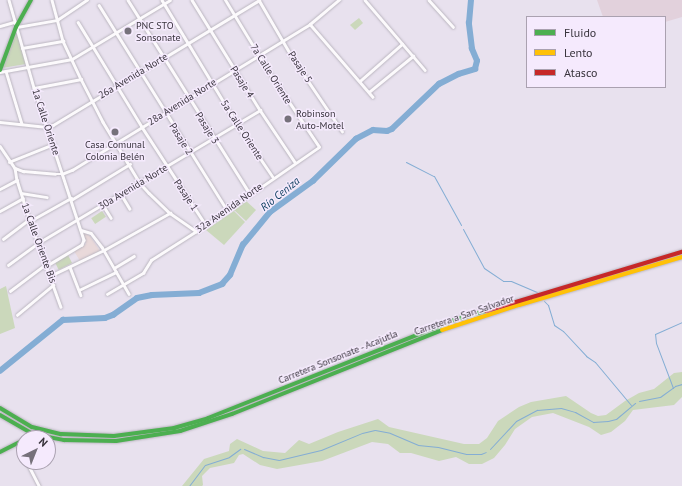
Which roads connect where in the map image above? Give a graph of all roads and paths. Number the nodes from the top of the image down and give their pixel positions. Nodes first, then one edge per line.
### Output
1 (9, 0) edge
2 (31, 0) edge
3 (52, 0) edge
4 (87, 0) edge
5 (128, 0) edge
6 (162, 0) edge
7 (170, 0) edge
8 (192, 0) edge
9 (225, 0) edge
10 (259, 0) edge
11 (339, 0) edge
12 (365, 0) edge
13 (429, 0) edge
14 (164, 4) junction
15 (99, 5) dead end
16 (235, 15) junction
17 (140, 18) junction
18 (57, 20) junction
19 (78, 22) dead end
20 (15, 24) junction
21 (310, 24) junction
22 (0, 26) edge
23 (453, 28) dead end
24 (210, 30) junction
25 (116, 32) junction
26 (283, 40) junction
27 (63, 41) junction
28 (188, 44) junction
29 (402, 44) junction
30 (94, 46) junction
31 (22, 48) junction
32 (259, 55) junction
33 (413, 56) junction
34 (164, 57) junction
35 (72, 58) junction
36 (28, 66) junction
37 (234, 70) junction
38 (424, 70) dead end
39 (0, 71) edge
40 (6, 71) junction
41 (140, 72) junction
42 (81, 79) junction
43 (360, 81) junction
44 (212, 83) junction
45 (118, 86) junction
46 (34, 88) junction
47 (369, 92) junction
48 (373, 97) dead end
49 (188, 98) junction
50 (92, 101) junction
51 (260, 110) junction
52 (165, 112) junction
53 (0, 122) edge
54 (22, 124) junction
55 (237, 124) junction
56 (47, 127) junction
57 (142, 127) junction
58 (342, 132) dead end
59 (213, 138) junction
60 (117, 143) junction
61 (54, 144) junction
62 (0, 146) edge
63 (319, 147) joint
64 (190, 153) junction
65 (9, 162) junction
66 (295, 162) junction
67 (130, 164) junction
68 (168, 166) junction
69 (15, 168) junction
70 (62, 174) junction
71 (273, 177) junction
72 (17, 180) junction
73 (140, 183) junction
74 (0, 189) edge
75 (21, 193) junction
76 (121, 194) junction
77 (250, 194) junction
78 (47, 197) dead end
79 (23, 198) junction
80 (71, 199) junction
81 (103, 205) junction
82 (130, 209) dead end
83 (227, 210) junction
84 (0, 211) edge
85 (170, 213) junction
86 (111, 218) dead end
87 (30, 220) junction
88 (78, 220) junction
89 (206, 225) junction
90 (81, 230) junction
91 (196, 231) junction
92 (2, 239) dead end
93 (38, 243) junction
94 (104, 250) junction
95 (682, 252) edge
96 (134, 256) dead end
97 (682, 257) edge
98 (46, 265) junction
99 (8, 266) dead end
100 (70, 267) junction
101 (114, 268) junction
102 (116, 272) junction
103 (50, 276) junction
104 (53, 285) junction
105 (123, 285) junction
106 (79, 290) junction
107 (10, 291) dead end
108 (108, 294) dead end
109 (128, 294) dead end
110 (81, 295) dead end
111 (61, 307) dead end
112 (17, 315) dead end
113 (0, 408) edge
114 (0, 415) edge
115 (26, 430) edge
116 (56, 439) edge
117 (16, 444) edge
118 (0, 452) edge
119 (31, 470) edge
120 (39, 486) edge

1 - 20 street, 1a Calle Oriente
2 - 20 main road
3 - 18 street
4 - 18 street
5 - 17 street, Pasaje 3
6 - 14 street, 5a Calle Oriente
7 - 14 street
8 - 24 street, Pasaje 4
9 - 16 street, 7a Calle Oriente
10 - 16 street, 26a Avenida Norte
10 - 26 street, Pasaje 5
11 - 21 street, 28a Avenida Norte
12 - 29 street
13 - 23 street
14 - 17 street
14 - 28 street, 5a Calle Oriente
15 - 25 street, Pasaje 2
16 - 24 street, 26a Avenida Norte
16 - 32 street, 7a Calle Oriente
17 - 25 street
17 - 34 street, Pasaje 3
18 - 20 street
18 - 27 street
19 - 30 street, Pasaje 1
20 - 22 street
20 - 31 street, 1a Calle Oriente
20 - 39 main road
21 - 26 street, 28a Avenida Norte
21 - 43 street
24 - 28 street, 26a Avenida Norte
24 - 37 street, Pasaje 4
25 - 30 street
25 - 41 street, Pasaje 2
26 - 32 street, 28a Avenida Norte
26 - 58 street, Pasaje 5
27 - 31 street
27 - 35 street
28 - 34 street, 26a Avenida Norte
28 - 44 street, 5a Calle Oriente
29 - 33 street
29 - 43 street
30 - 35 street
30 - 45 street, Pasaje 1
31 - 36 street, 1a Calle Oriente
32 - 37 street, 28a Avenida Norte
32 - 63 street, 7a Calle Oriente
33 - 38 street
33 - 47 street
34 - 41 street, 26a Avenida Norte
34 - 49 street, Pasaje 3
35 - 36 street
35 - 42 street
36 - 40 street
36 - 46 street, 1a Calle Oriente
37 - 44 street, 28a Avenida Norte
37 - 51 street, Pasaje 4
39 - 40 street
40 - 54 street
41 - 45 street, 26a Avenida Norte
41 - 52 street, Pasaje 2
42 - 46 street
42 - 50 street
43 - 47 street
44 - 49 street, 28a Avenida Norte
44 - 55 street, 5a Calle Oriente
45 - 50 street, 26a Avenida Norte
45 - 57 street, Pasaje 1
46 - 56 street, 1a Calle Oriente
47 - 48 street
49 - 52 street, 28a Avenida Norte
49 - 59 street, Pasaje 3
50 - 56 street, 26a Avenida Norte
50 - 60 street
51 - 55 street, 30a Avenida Norte
51 - 66 street, Pasaje 4
52 - 57 street, 28a Avenida Norte
52 - 64 street, Pasaje 2
53 - 54 street
54 - 56 street
55 - 59 street, 30a Avenida Norte
55 - 71 street, 5a Calle Oriente
56 - 61 street, 1a Calle Oriente
57 - 60 street, 28a Avenida Norte
57 - 68 street, Pasaje 1
59 - 64 street, 30a Avenida Norte
59 - 77 street, Pasaje 3
60 - 67 street
60 - 70 street, 28a Avenida Norte
61 - 65 street
61 - 70 street, 1a Calle Oriente
62 - 65 street
63 - 66 street, 32a Avenida Norte
64 - 68 street, 30a Avenida Norte
64 - 83 street, Pasaje 2
65 - 69 street
66 - 71 street, 32a Avenida Norte
67 - 73 street
67 - 80 street
68 - 73 street, 30a Avenida Norte
68 - 89 street, Pasaje 1
69 - 70 street
69 - 72 street, 1a Calle Oriente Bis
70 - 80 street, 1a Calle Oriente
71 - 77 street, 32a Avenida Norte
72 - 74 street
72 - 75 street, 1a Calle Oriente Bis
73 - 76 street, 30a Avenida Norte
73 - 85 street
75 - 78 street
75 - 79 street, 1a Calle Oriente Bis
76 - 81 street, 30a Avenida Norte
76 - 82 street
77 - 83 street, 32a Avenida Norte
79 - 84 street
79 - 87 street, 1a Calle Oriente Bis
80 - 87 street
80 - 88 street, 1a Calle Oriente
81 - 86 street
81 - 88 street, 30a Avenida Norte
83 - 89 street, 32a Avenida Norte
85 - 91 street
85 - 94 street
87 - 92 street
87 - 93 street, 1a Calle Oriente Bis
88 - 90 street, 1a Calle Oriente
88 - 93 street, 30a Avenida Norte
89 - 91 street, 32a Avenida Norte
90 - 94 street
90 - 98 street, 1a Calle Oriente
91 - 105 street, 32a Avenida Norte
93 - 98 street, 1a Calle Oriente Bis
93 - 99 street, 30a Avenida Norte
94 - 100 street
94 - 101 street
95 - 113 main road, Carretera Sonsonate - Acajutla
96 - 101 street
97 - 116 main road, Carretera a San Salvador
98 - 103 street, 1a Calle Oriente Bis
98 - 107 street
100 - 103 street
100 - 106 street
101 - 102 street
102 - 105 street
102 - 106 street
103 - 104 street, 1a Calle Oriente Bis
104 - 111 street, 1a Calle Oriente Bis
104 - 112 street
105 - 108 street
105 - 109 street
106 - 110 street
114 - 115 main road
117 - 118 main road
119 - 120 street

